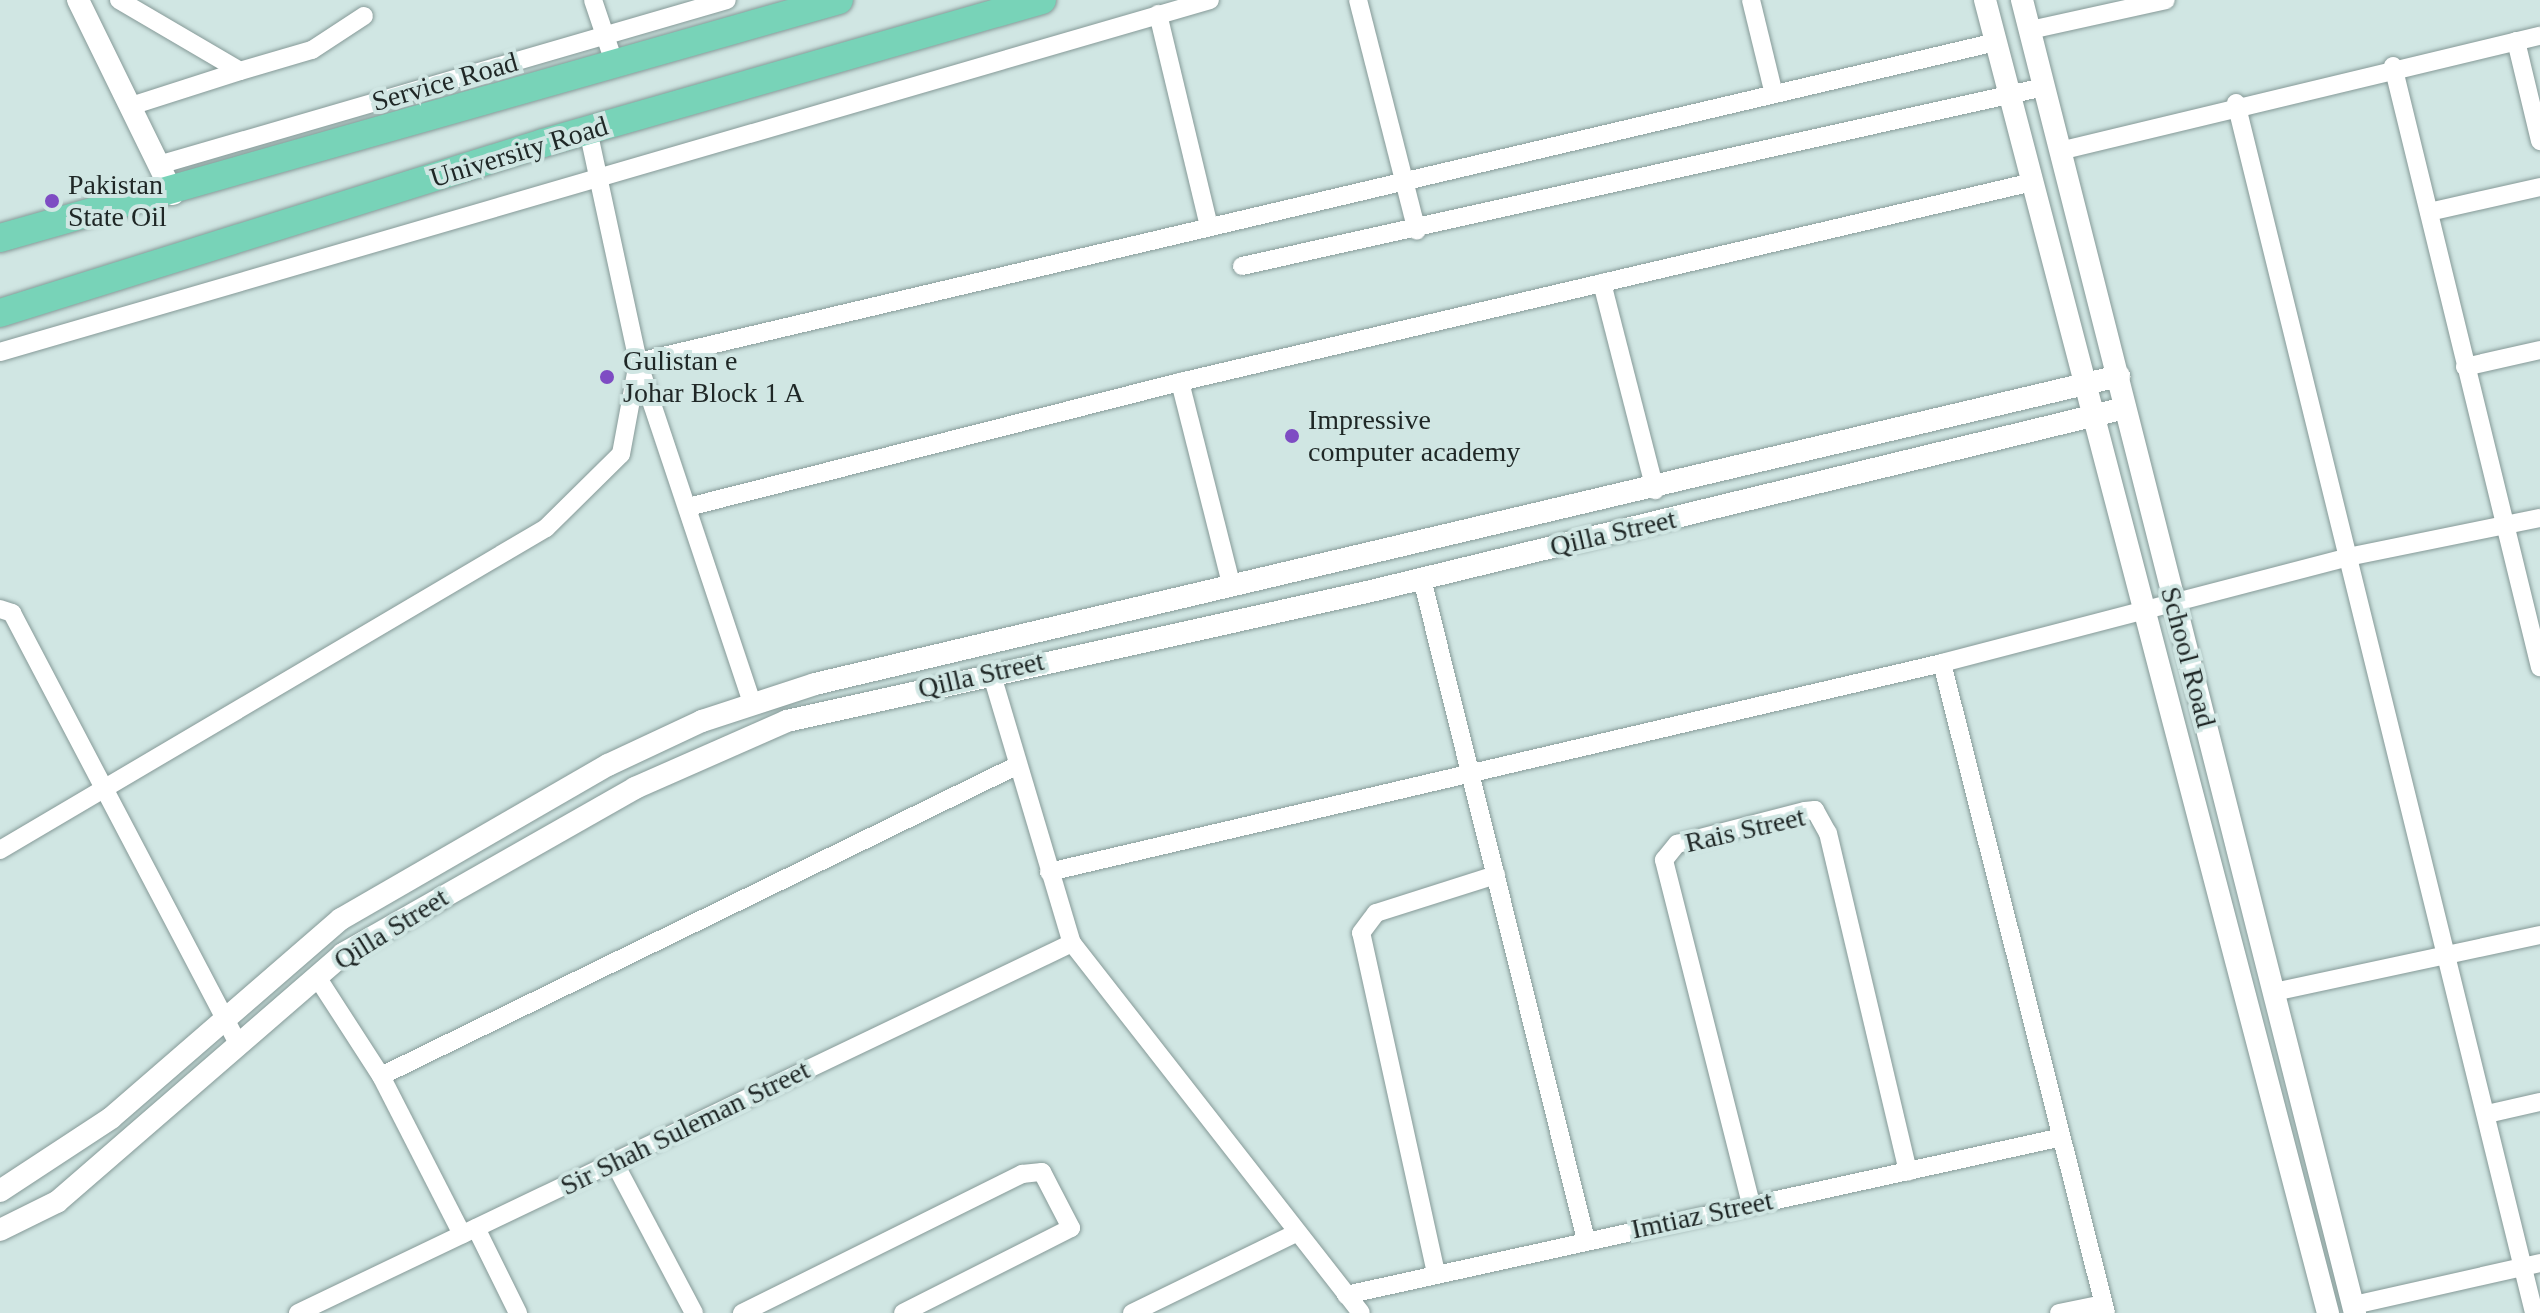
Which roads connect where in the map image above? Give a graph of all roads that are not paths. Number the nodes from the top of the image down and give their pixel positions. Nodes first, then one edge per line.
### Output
1 (78, 0) edge
2 (119, 0) edge
3 (593, 0) edge
4 (727, 0) edge
5 (839, 0) edge
6 (1042, 0) edge
7 (1210, 0) edge
8 (1358, 0) edge
9 (1751, 0) edge
10 (1985, 0) edge
11 (2022, 0) edge
12 (2166, 0) edge
13 (1158, 14) junction
14 (364, 16) dead end
15 (2030, 30) junction
16 (606, 35) junction
17 (2540, 36) edge
18 (2516, 41) junction
19 (1996, 42) junction
20 (615, 65) junction
21 (2393, 66) junction
22 (240, 71) junction
23 (2044, 87) junction
24 (1773, 90) junction
25 (2011, 94) junction
26 (2236, 103) junction
27 (134, 105) junction
28 (2536, 106) edge
29 (313, 120) junction
30 (588, 130) junction
31 (2540, 141) edge
32 (320, 151) junction
33 (2060, 151) junction
34 (162, 164) junction
35 (603, 179) junction
36 (1404, 181) junction
37 (2033, 182) junction
38 (2540, 187) edge
39 (173, 194) junction
40 (2429, 212) junction
41 (1209, 226) junction
42 (1417, 231) junction
43 (0, 238) edge
44 (1242, 266) dead end
45 (1602, 283) junction
46 (0, 313) edge
47 (2540, 350) edge
48 (0, 352) edge
49 (638, 362) junction
50 (2465, 367) junction
51 (2119, 376) junction
52 (1180, 382) junction
53 (2085, 384) junction
54 (2125, 408) junction
55 (2094, 417) junction
56 (1655, 490) junction
57 (688, 507) junction
58 (2540, 518) edge
59 (2503, 526) junction
60 (2348, 557) junction
61 (1422, 579) junction
62 (1232, 587) junction
63 (2172, 601) junction
64 (0, 609) edge
65 (2146, 610) junction
66 (1942, 663) junction
67 (2540, 667) edge
68 (991, 672) junction
69 (752, 702) junction
70 (608, 765) junction
71 (1018, 765) junction
72 (1472, 776) junction
73 (103, 789) junction
74 (624, 794) junction
75 (0, 850) edge
76 (1049, 872) junction
77 (1496, 875) junction
78 (2540, 935) edge
79 (1072, 943) junction
80 (2447, 953) junction
81 (317, 977) junction
82 (2274, 992) junction
83 (225, 1018) junction
84 (239, 1046) junction
85 (381, 1076) junction
86 (2540, 1102) edge
87 (2487, 1114) junction
88 (2058, 1138) junction
89 (614, 1162) junction
90 (1908, 1172) junction
91 (0, 1191) edge
92 (1751, 1204) junction
93 (0, 1230) edge
94 (469, 1231) junction
95 (1296, 1233) junction
96 (1586, 1240) junction
97 (2532, 1264) edge
98 (1436, 1273) junction
99 (1346, 1295) junction
100 (2104, 1308) edge
101 (2354, 1309) edge
102 (305, 1312) edge
103 (518, 1313) edge
104 (694, 1313) edge
105 (742, 1313) edge
106 (903, 1313) edge
107 (1132, 1313) edge
108 (1361, 1313) edge
109 (2059, 1313) edge
110 (2328, 1313) edge
111 (2534, 1313) edge

1 - 27 street
2 - 22 street
3 - 16 street
4 - 16 street, Service Road
5 - 20 main road, University Road
6 - 30 main road, University Road
7 - 13 street
8 - 36 street
9 - 24 street
10 - 19 street, School Road
11 - 15 street, School Road
12 - 15 street
13 - 35 street
13 - 41 street
14 - 22 street
15 - 23 street, School Road
16 - 20 street
16 - 29 street, Service Road
17 - 18 street
18 - 21 street
18 - 28 street
19 - 24 street
19 - 25 street, School Road
20 - 32 main road, University Road
21 - 26 street
21 - 40 street
22 - 27 street
23 - 25 street
23 - 33 street, School Road
24 - 36 street
25 - 37 street, School Road
25 - 42 street
26 - 33 street
26 - 60 street
27 - 34 street
28 - 31 street
29 - 32 street
29 - 34 street, Service Road
30 - 35 street
30 - 46 main road, University Road
32 - 39 main road, University Road
33 - 51 street, School Road
34 - 39 street
35 - 48 street
35 - 49 street
36 - 41 street
36 - 42 street
37 - 45 street
37 - 53 street, School Road
38 - 40 street
39 - 43 main road, University Road
40 - 50 street
41 - 49 street
42 - 44 street
45 - 52 street
45 - 56 street
47 - 50 street
49 - 57 street
49 - 73 street
50 - 59 street
51 - 53 street, Qilla Street
51 - 54 street, School Road
52 - 57 street
52 - 62 street
53 - 55 street, School Road
53 - 56 street, Qilla Street
54 - 55 street, Qilla Street
54 - 63 street, School Road
55 - 61 street, Qilla Street
55 - 65 street, School Road
56 - 62 street, Qilla Street
57 - 69 street
58 - 59 street
59 - 60 street
59 - 67 street
60 - 63 street
60 - 80 street
61 - 68 street, Qilla Street
61 - 72 street
62 - 69 street, Qilla Street
63 - 65 street
63 - 82 street, School Road
64 - 73 street
65 - 66 street
65 - 110 street, School Road
66 - 72 street
66 - 88 street
68 - 71 street
68 - 74 street, Qilla Street
69 - 70 street, Qilla Street
70 - 74 street
70 - 83 street, Qilla Street
71 - 76 street
71 - 85 street
72 - 76 street
72 - 77 street
73 - 75 street
73 - 83 street
74 - 81 street, Qilla Street
76 - 79 street
77 - 96 street
77 - 98 street
78 - 80 street
79 - 89 street, Sir Shah Suleman Street
79 - 95 street
80 - 82 street
80 - 87 street
81 - 84 street, Qilla Street
81 - 85 street
82 - 101 street, School Road
83 - 84 street
83 - 91 street, Qilla Street
84 - 93 street, Qilla Street
85 - 94 street
86 - 87 street
87 - 97 street
88 - 90 street, Imtiaz Street
88 - 100 street
89 - 94 street, Sir Shah Suleman Street
89 - 104 street
90 - 92 street, Imtiaz Street
90 - 92 street, Rais Street
92 - 96 street, Imtiaz Street
94 - 102 street, Sir Shah Suleman Street
94 - 103 street
95 - 99 street
95 - 107 street
96 - 98 street, Imtiaz Street
97 - 101 street
97 - 111 street
98 - 99 street, Imtiaz Street
99 - 108 street
100 - 109 street
105 - 106 street

